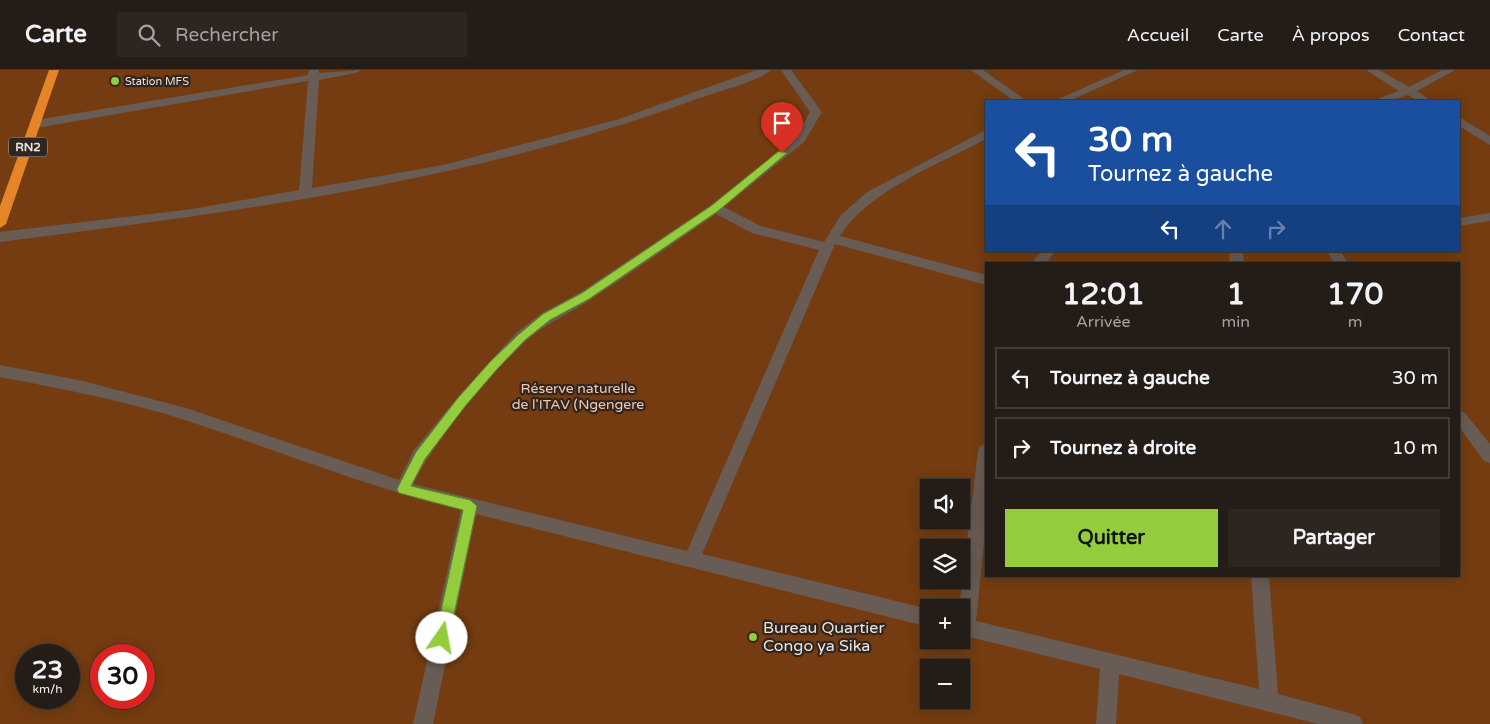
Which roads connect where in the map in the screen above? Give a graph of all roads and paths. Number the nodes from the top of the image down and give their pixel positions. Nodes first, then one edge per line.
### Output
1 (54, 70) edge
2 (356, 70) edge
3 (766, 70) edge
4 (786, 70) edge
5 (976, 70) edge
6 (1133, 70) edge
7 (1370, 70) edge
8 (1450, 70) edge
9 (314, 74) edge
10 (1409, 91) junction
11 (1020, 100) edge
12 (1062, 100) edge
13 (1384, 100) edge
14 (1424, 100) edge
15 (1460, 122) edge
16 (36, 124) junction
17 (985, 135) edge
18 (1490, 141) edge
19 (305, 195) junction
20 (715, 208) junction
21 (1490, 217) edge
22 (1460, 222) edge
23 (0, 224) edge
24 (0, 237) edge
25 (830, 243) junction
26 (1048, 252) edge
27 (1040, 262) edge
28 (985, 280) edge
29 (0, 371) edge
30 (1460, 417) edge
31 (1490, 456) edge
32 (985, 460) edge
33 (403, 489) junction
34 (470, 506) junction
35 (692, 559) junction
36 (1260, 577) edge
37 (968, 599) edge
38 (920, 616) edge
39 (970, 629) edge
40 (1110, 664) junction
41 (1269, 701) junction
42 (423, 724) edge
43 (1106, 724) edge
44 (1353, 724) edge

1 - 16 highway, RN2
2 - 9 street
3 - 19 street
4 - 20 street
5 - 11 street
6 - 12 street
7 - 10 street
8 - 10 street
9 - 16 street
9 - 19 street
10 - 13 street
10 - 14 street
15 - 18 street
16 - 23 highway, RN2
17 - 25 street
19 - 24 street
20 - 25 street
20 - 33 street
21 - 22 street
25 - 28 street
25 - 35 street
26 - 27 street
29 - 33 street
30 - 31 street
32 - 37 street
33 - 34 street
34 - 35 street
34 - 42 street
35 - 38 street
36 - 41 street
39 - 40 street
40 - 41 street
40 - 43 street
41 - 44 street

